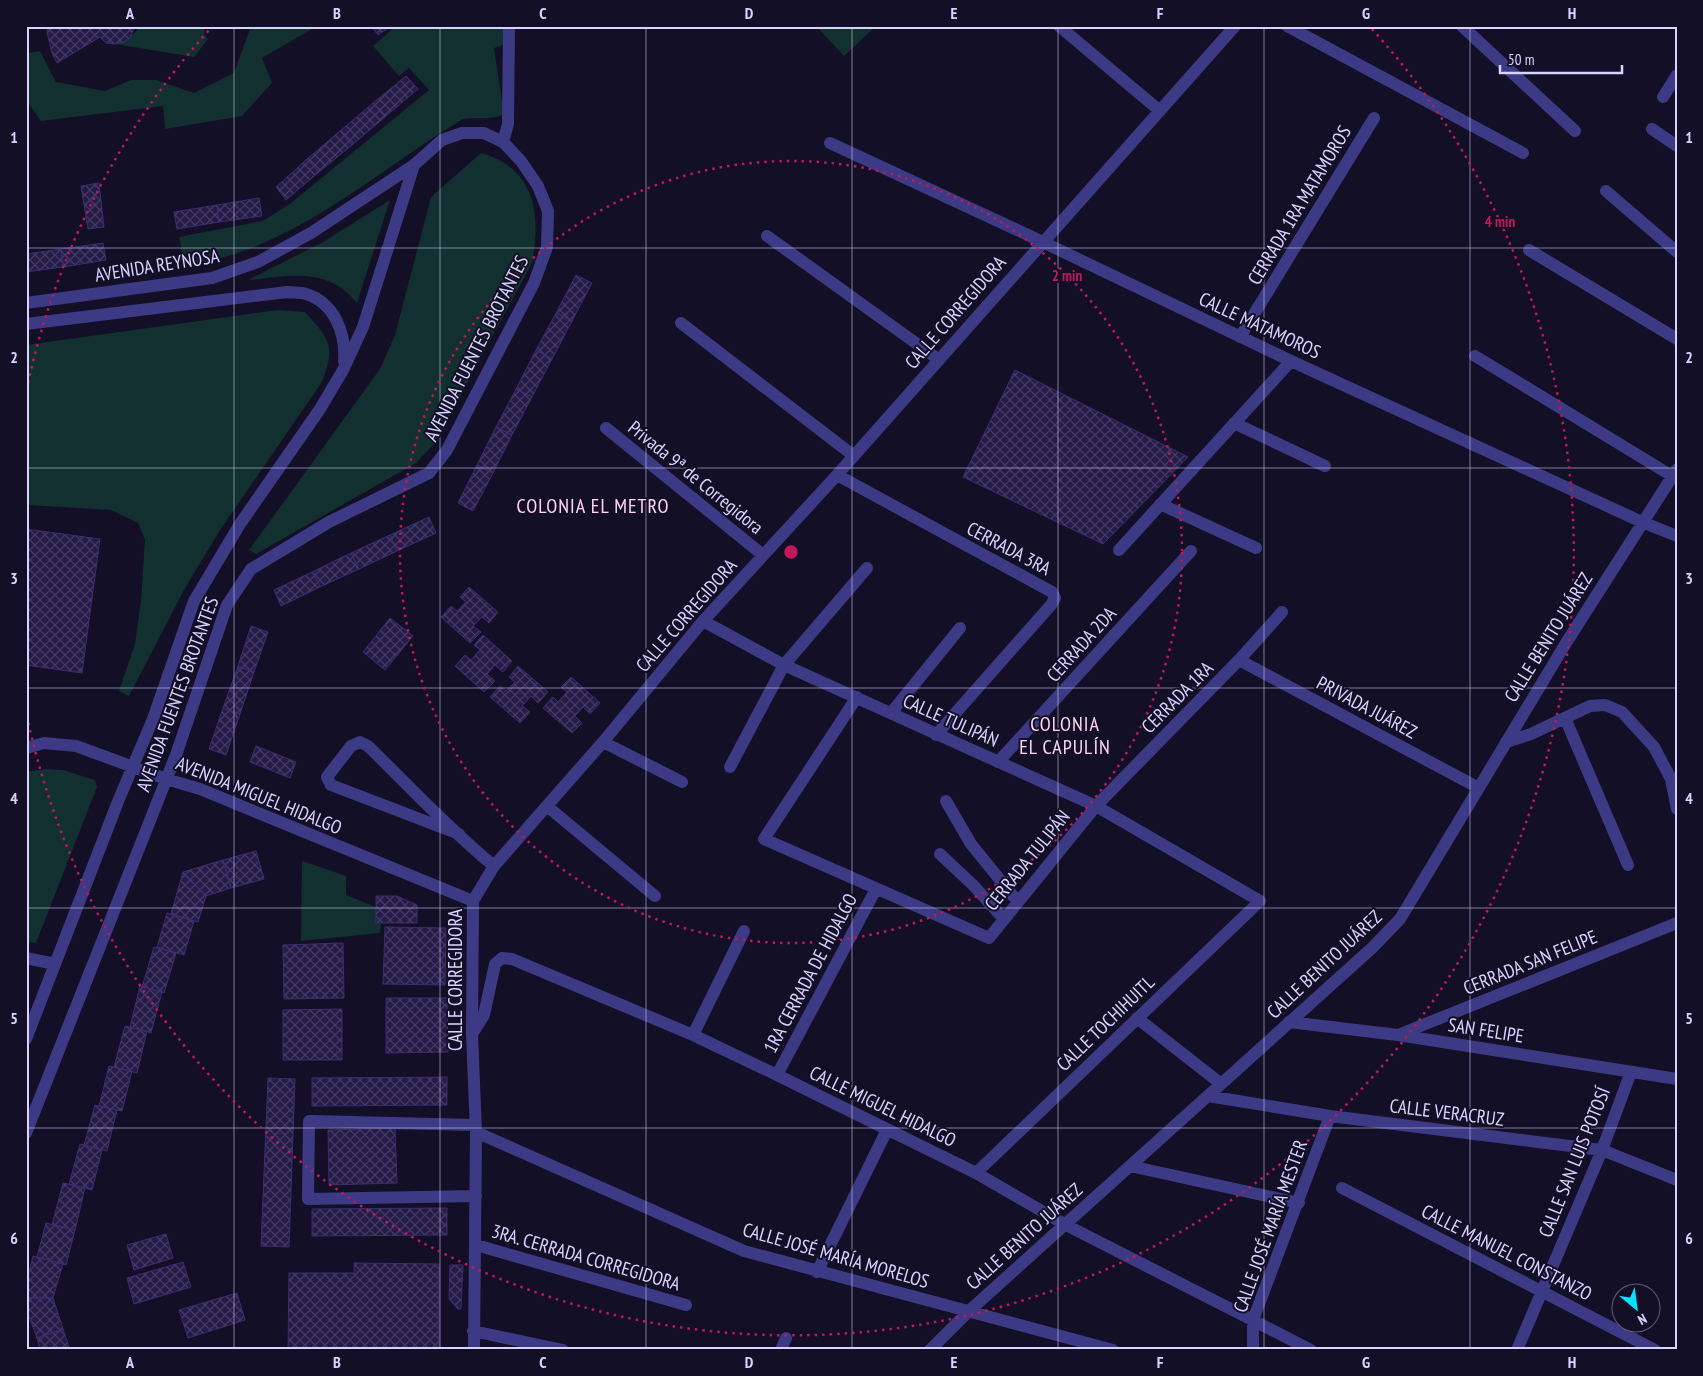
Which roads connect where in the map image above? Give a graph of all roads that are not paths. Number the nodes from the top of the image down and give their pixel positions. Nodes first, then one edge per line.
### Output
1 (509, 26) edge
2 (1059, 26) edge
3 (1236, 26) edge
4 (1287, 26) edge
5 (1462, 26) edge
6 (1677, 75) edge
7 (1663, 97) dead end
8 (1160, 111) junction
9 (1374, 118) dead end
10 (1652, 129) dead end
11 (1575, 131) dead end
12 (503, 142) junction
13 (830, 144) dead end
14 (1677, 146) edge
15 (1523, 152) dead end
16 (414, 165) junction
17 (1606, 191) dead end
18 (767, 236) dead end
19 (1042, 242) junction
20 (1529, 250) dead end
21 (1677, 252) edge
22 (26, 303) edge
23 (681, 323) dead end
24 (26, 324) edge
25 (1240, 337) junction
26 (1677, 339) edge
27 (1475, 356) dead end
28 (938, 359) junction
29 (1291, 361) junction
30 (343, 370) junction
31 (1234, 423) junction
32 (606, 428) dead end
33 (854, 456) junction
34 (1325, 466) dead end
35 (1674, 472) edge
36 (838, 475) junction
37 (1160, 504) junction
38 (1642, 522) junction
39 (1677, 536) edge
40 (1256, 548) dead end
41 (1119, 550) dead end
42 (1191, 551) dead end
43 (763, 555) junction
44 (867, 568) dead end
45 (1282, 612) dead end
46 (703, 621) junction
47 (960, 628) dead end
48 (1239, 660) junction
49 (784, 664) junction
50 (857, 697) junction
51 (891, 713) junction
52 (1565, 718) junction
53 (936, 735) junction
54 (603, 742) junction
55 (1506, 742) junction
56 (26, 748) edge
57 (998, 762) junction
58 (133, 765) junction
59 (730, 767) dead end
60 (166, 779) junction
61 (682, 782) dead end
62 (1477, 788) junction
63 (946, 801) dead end
64 (1096, 806) junction
65 (548, 807) junction
66 (1677, 809) edge
67 (459, 834) junction
68 (940, 854) dead end
69 (1628, 865) dead end
70 (494, 866) junction
71 (876, 889) junction
72 (655, 896) dead end
73 (473, 901) junction
74 (1260, 901) joint
75 (1018, 902) junction
76 (1003, 918) junction
77 (1677, 923) edge
78 (744, 931) dead end
79 (26, 958) edge
80 (55, 964) junction
81 (1137, 1018) junction
82 (1289, 1022) junction
83 (472, 1034) junction
84 (693, 1035) junction
85 (1398, 1036) junction
86 (26, 1039) edge
87 (1631, 1072) junction
88 (777, 1075) junction
89 (1677, 1079) edge
90 (1220, 1083) junction
91 (1208, 1096) junction
92 (31, 1108) edge
93 (1330, 1116) junction
94 (476, 1128) junction
95 (887, 1130) junction
96 (26, 1133) edge
97 (1602, 1150) junction
98 (1130, 1166) junction
99 (976, 1173) junction
100 (1677, 1180) edge
101 (1342, 1188) dead end
102 (476, 1196) junction
103 (1299, 1203) junction
104 (1066, 1225) junction
105 (476, 1245) junction
106 (817, 1272) junction
107 (1541, 1290) junction
108 (686, 1305) dead end
109 (969, 1311) junction
110 (1253, 1320) junction
111 (473, 1331) junction
112 (474, 1350) edge
113 (563, 1350) edge
114 (930, 1350) edge
115 (1113, 1350) edge
116 (1253, 1350) edge
117 (1311, 1350) edge
118 (1517, 1350) edge
119 (1654, 1350) edge

1 - 12 street
2 - 8 street
3 - 8 street, CALLE CORREGIDORA
4 - 15 street
5 - 11 street
6 - 7 street
8 - 19 street, CALLE CORREGIDORA
9 - 25 street, CERRADA 1RA MATAMOROS
10 - 14 street
12 - 16 street, AVENIDA FUENTES BROTANTES
12 - 60 street, AVENIDA FUENTES BROTANTES
13 - 19 street, CALLE MATAMOROS
16 - 22 street, AVENIDA REYNOSA
16 - 30 street, AVENIDA FUENTES BROTANTES
17 - 21 street
18 - 28 street
19 - 25 street, CALLE MATAMOROS
19 - 28 street, CALLE CORREGIDORA
20 - 26 street
23 - 33 street
24 - 30 street
25 - 29 street, CALLE MATAMOROS
27 - 35 street
28 - 33 street, CALLE CORREGIDORA
29 - 31 street
29 - 38 street, CALLE MATAMOROS
30 - 58 street, AVENIDA FUENTES BROTANTES
31 - 34 street
31 - 37 street
32 - 43 street, Privada 9ª de Corregidora
33 - 36 street, CALLE CORREGIDORA
35 - 38 street, CALLE BENITO JUÁREZ
36 - 43 street, CALLE CORREGIDORA
36 - 53 street, CERRADA 3RA
37 - 40 street
37 - 41 street
38 - 39 street, CALLE MATAMOROS
38 - 55 street, CALLE BENITO JUÁREZ
42 - 57 street, CERRADA 2DA
43 - 46 street, CALLE CORREGIDORA
44 - 49 street
45 - 48 street, CERRADA 1RA
46 - 49 street, CALLE TULIPÁN
46 - 54 street, CALLE CORREGIDORA
47 - 51 street
48 - 62 street, PRIVADA JUÁREZ
48 - 64 street, CERRADA 1RA
49 - 50 street, CALLE TULIPÁN
49 - 59 street
50 - 51 street, CALLE TULIPÁN
50 - 71 street
51 - 53 street, CALLE TULIPÁN
52 - 55 street
52 - 66 street
52 - 69 street
53 - 57 street, CALLE TULIPÁN
54 - 61 street
54 - 65 street, CALLE CORREGIDORA
55 - 62 street, CALLE BENITO JUÁREZ
56 - 58 street, AVENIDA MIGUEL HIDALGO
57 - 64 street, CALLE TULIPÁN
58 - 60 street, AVENIDA MIGUEL HIDALGO
58 - 80 street, AVENIDA FUENTES BROTANTES
60 - 73 street, AVENIDA MIGUEL HIDALGO
60 - 92 street, AVENIDA FUENTES BROTANTES
62 - 82 street, CALLE BENITO JUÁREZ
63 - 75 street
64 - 74 street, CALLE TULIPÁN
64 - 75 street, CERRADA TULIPÁN
65 - 70 street, CALLE CORREGIDORA
65 - 72 street
67 - 67 street
67 - 70 street
68 - 76 street
70 - 73 street, CALLE CORREGIDORA
71 - 76 street, CERRADA TULIPÁN
71 - 88 street, 1RA CERRADA DE HIDALGO
73 - 83 street, CALLE CORREGIDORA
74 - 81 street, CALLE TOCHIHUITL
75 - 76 street, CERRADA TULIPÁN
77 - 85 street, CERRADA SAN FELIPE
78 - 84 street
79 - 80 street
80 - 86 street, AVENIDA FUENTES BROTANTES
81 - 90 street
81 - 99 street, CALLE TOCHIHUITL
82 - 85 street, SAN FELIPE
82 - 90 street, CALLE BENITO JUÁREZ
83 - 84 street, CALLE MIGUEL HIDALGO
83 - 94 street, CALLE CORREGIDORA
84 - 88 street, CALLE MIGUEL HIDALGO
85 - 87 street, SAN FELIPE
87 - 89 street, SAN FELIPE
87 - 97 street, CALLE SAN LUIS POTOSÍ
88 - 95 street, CALLE MIGUEL HIDALGO
90 - 91 street, CALLE BENITO JUÁREZ
91 - 93 street, CALLE VERACRUZ
91 - 98 street, CALLE BENITO JUÁREZ
92 - 96 street, AVENIDA FUENTES BROTANTES
93 - 97 street, CALLE VERACRUZ
93 - 103 street, CALLE JOSÉ MARÍA MESTER
94 - 102 street, CALLE CORREGIDORA
94 - 102 street
94 - 106 street, CALLE JOSÉ MARÍA MORELOS
95 - 99 street, CALLE MIGUEL HIDALGO
95 - 106 street
97 - 100 street, CALLE VERACRUZ
97 - 107 street, CALLE SAN LUIS POTOSÍ
98 - 103 street
98 - 104 street, CALLE BENITO JUÁREZ
99 - 104 street, CALLE MIGUEL HIDALGO
101 - 107 street, CALLE MANUEL CONSTANZO
102 - 105 street, CALLE CORREGIDORA
103 - 110 street, CALLE JOSÉ MARÍA MESTER
104 - 109 street, CALLE BENITO JUÁREZ
104 - 110 street, CALLE MIGUEL HIDALGO
105 - 108 street, 3RA. CERRADA CORREGIDORA
105 - 111 street, CALLE CORREGIDORA
106 - 109 street, CALLE JOSÉ MARÍA MORELOS
107 - 118 street, CALLE SAN LUIS POTOSÍ
107 - 119 street, CALLE MANUEL CONSTANZO
109 - 114 street, CALLE BENITO JUÁREZ
109 - 115 street, CALLE JOSÉ MARÍA MORELOS
110 - 116 street, CALLE JOSÉ MARÍA MESTER
110 - 117 street, CALLE MIGUEL HIDALGO
111 - 112 street, CALLE CORREGIDORA
111 - 113 street

